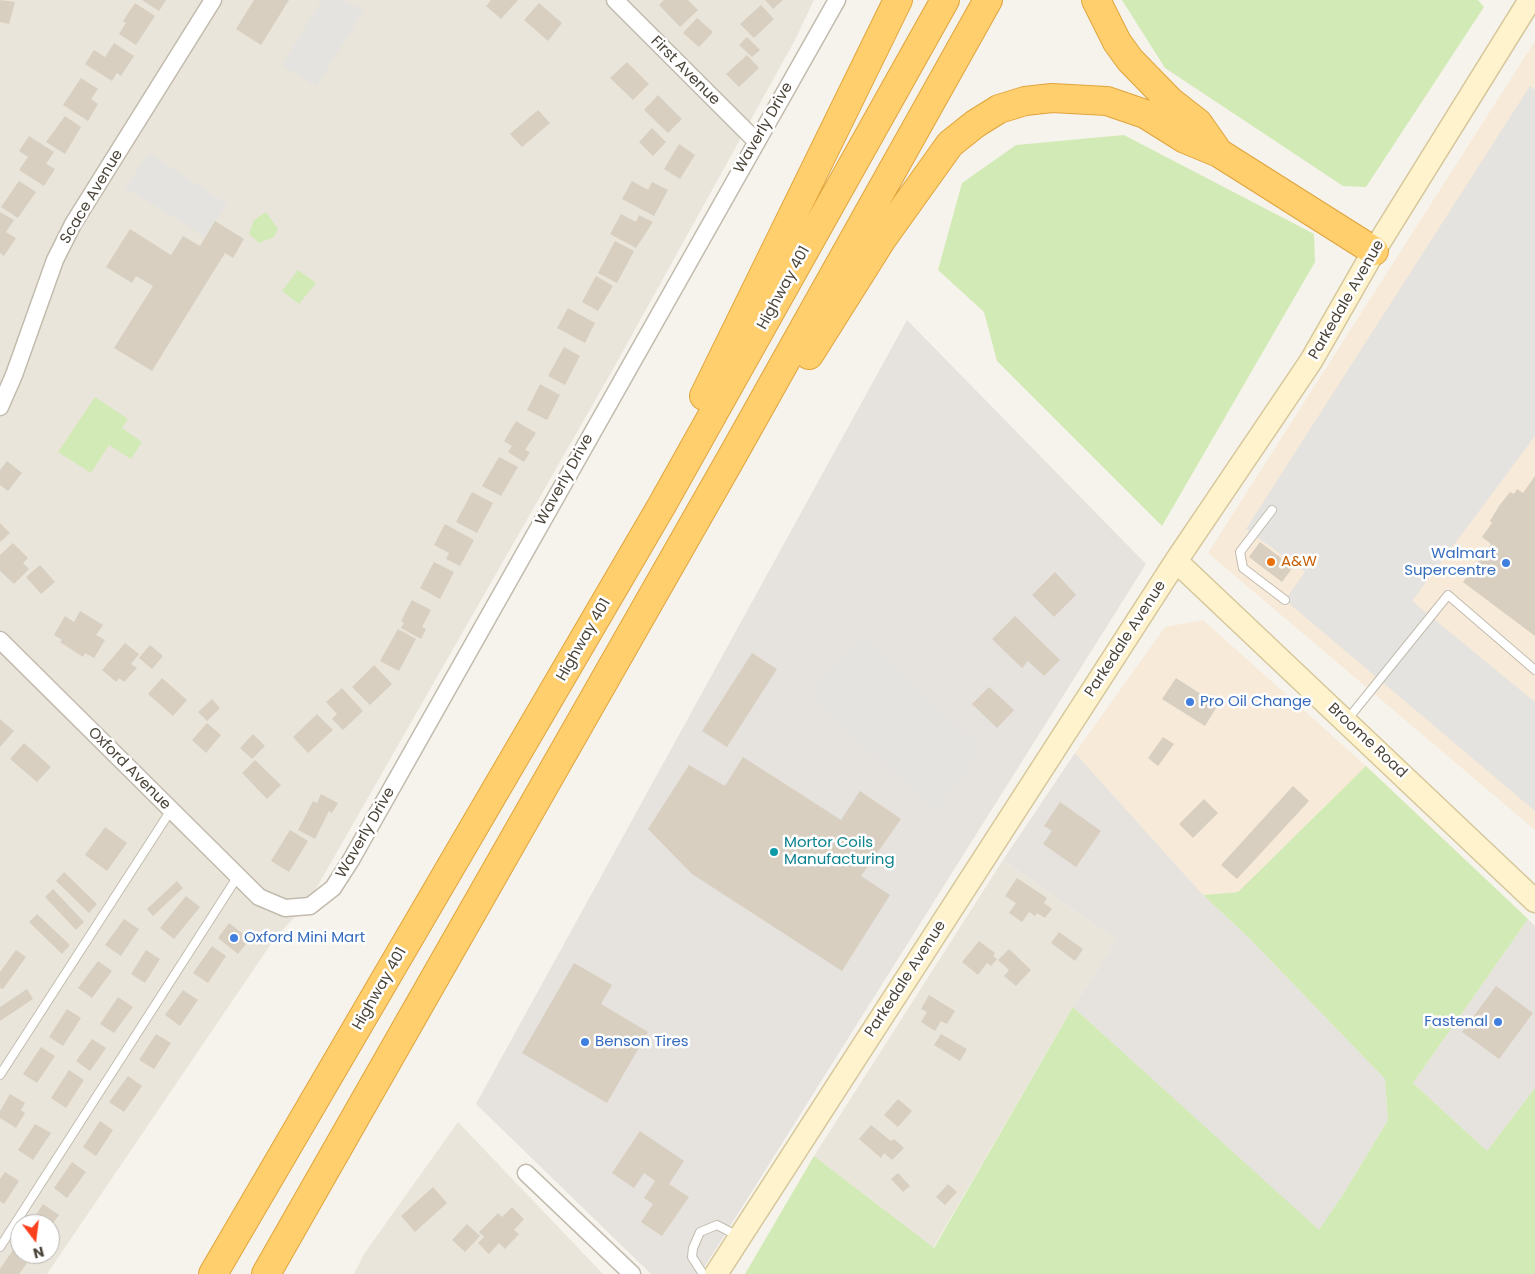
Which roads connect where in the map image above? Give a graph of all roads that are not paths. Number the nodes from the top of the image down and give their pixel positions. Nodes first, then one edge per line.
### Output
1 (213, 0) edge
2 (615, 0) edge
3 (838, 0) edge
4 (898, 0) edge
5 (945, 0) edge
6 (988, 0) edge
7 (1096, 0) edge
8 (1530, 0) edge
9 (756, 141) junction
10 (1219, 153) junction
11 (1374, 251) junction
12 (0, 407) edge
13 (734, 453) junction
14 (662, 505) junction
15 (1272, 510) dead end
16 (1176, 562) junction
17 (1285, 600) dead end
18 (0, 640) edge
19 (1535, 670) edge
20 (1346, 721) junction
21 (171, 810) junction
22 (238, 876) junction
23 (259, 897) joint
24 (1535, 901) edge
25 (0, 1075) edge
26 (526, 1173) dead end
27 (740, 1237) junction
28 (0, 1246) edge
29 (213, 1274) edge
30 (266, 1274) edge
31 (632, 1274) edge
32 (703, 1274) edge
33 (716, 1274) edge

1 - 12 street, Scace Avenue
2 - 9 street, First Avenue
3 - 9 street, Waverly Drive
4 - 14 highway
5 - 14 highway, Highway 401
6 - 13 highway
7 - 10 highway
8 - 11 main road, Parkedale Avenue
9 - 23 street, Waverly Drive
10 - 11 highway
10 - 13 highway
11 - 16 main road, Parkedale Avenue
13 - 30 highway
14 - 29 highway, Highway 401
15 - 17 lane
16 - 20 main road, Broome Road
16 - 27 main road, Parkedale Avenue
18 - 21 street, Oxford Avenue
19 - 20 lane
20 - 24 main road, Broome Road
21 - 22 street, Oxford Avenue
21 - 25 lane
22 - 23 street, Oxford Avenue
22 - 28 lane
26 - 31 street
27 - 32 lane
27 - 33 main road, Parkedale Avenue

